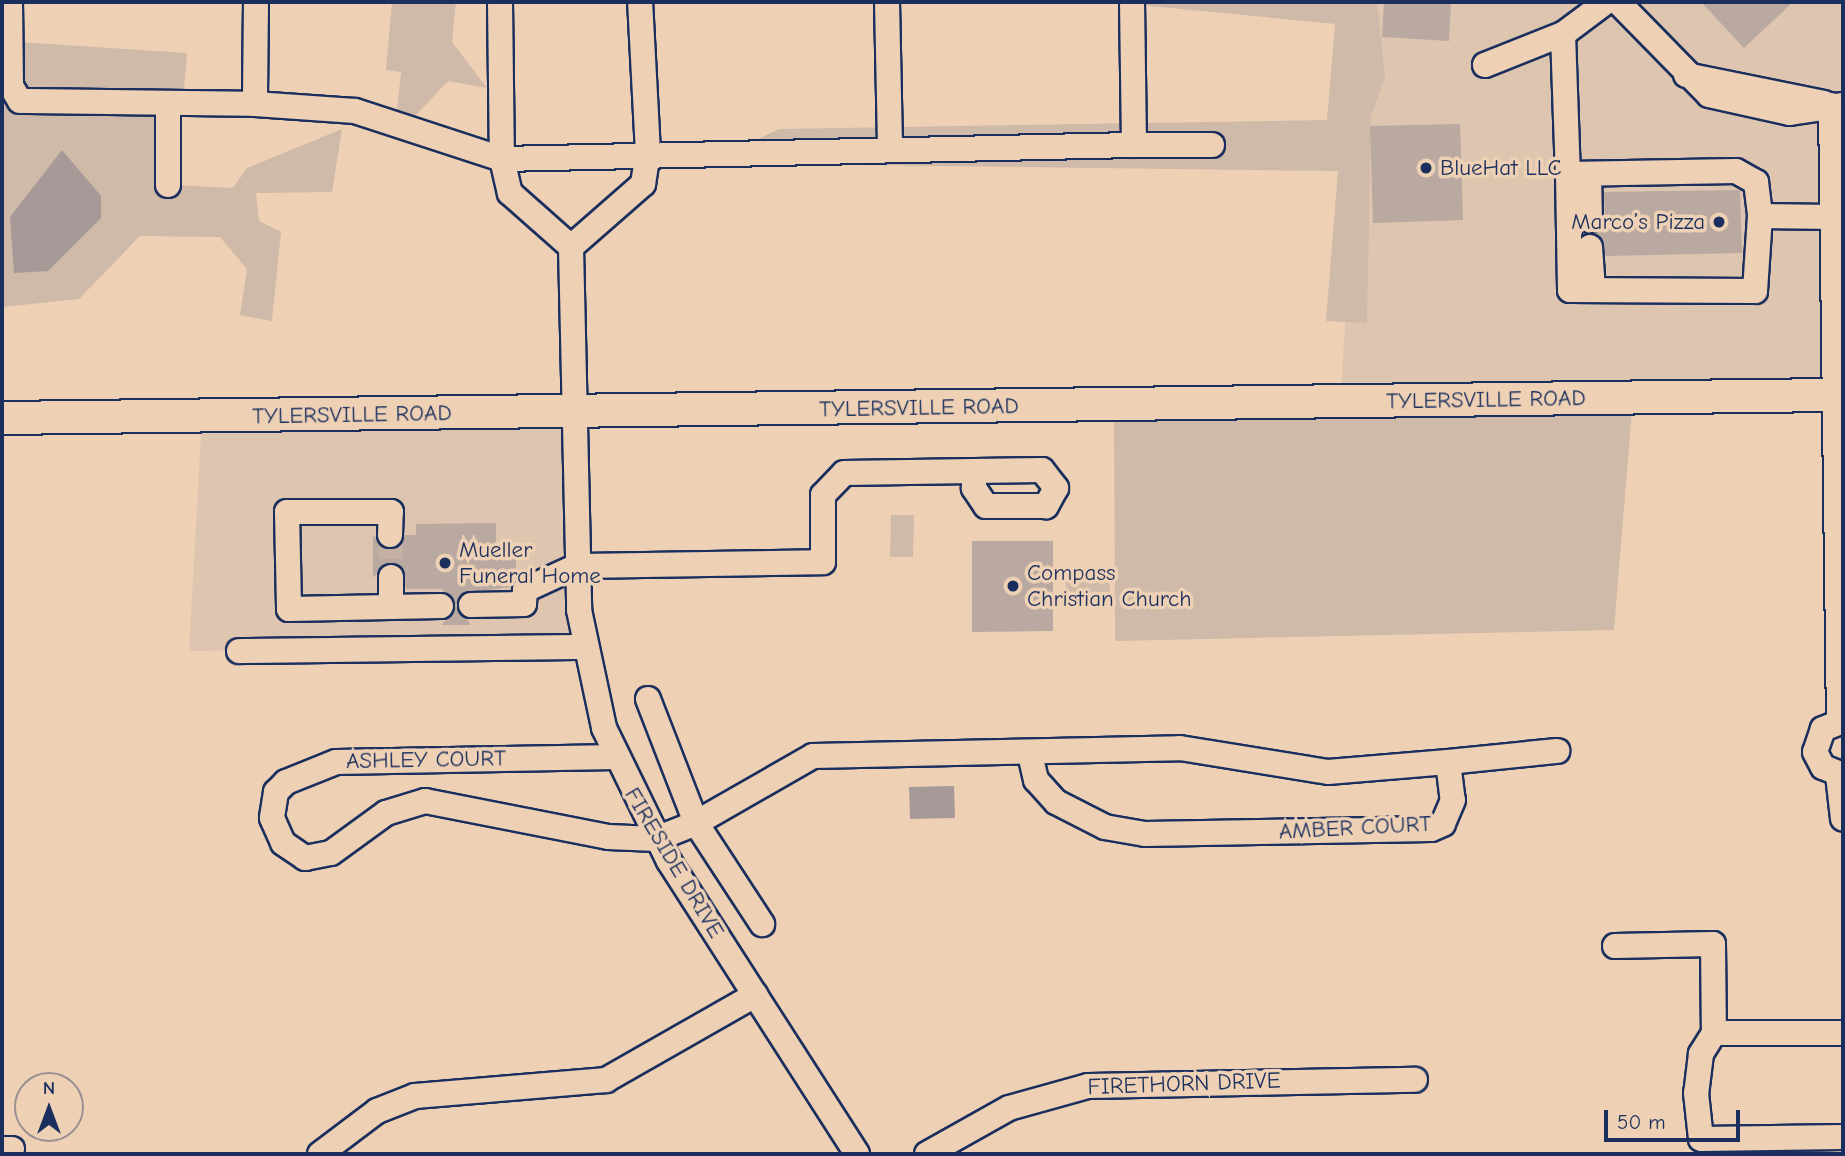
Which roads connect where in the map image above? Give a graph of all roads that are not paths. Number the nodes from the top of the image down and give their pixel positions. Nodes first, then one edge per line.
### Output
1 (10, 2) edge
2 (256, 2) edge
3 (500, 2) edge
4 (640, 2) edge
5 (887, 2) edge
6 (1132, 2) edge
7 (1606, 2) edge
8 (1618, 2) edge
9 (1563, 34) junction
10 (1485, 65) dead end
11 (168, 103) junction
12 (255, 104) junction
13 (1837, 105) edge
14 (1133, 145) junction
15 (1212, 145) dead end
16 (890, 148) junction
17 (648, 153) junction
18 (502, 159) junction
19 (1578, 174) junction
20 (168, 184) dead end
21 (1760, 216) junction
22 (1590, 220) dead end
23 (1837, 224) edge
24 (570, 247) junction
25 (1590, 247) dead end
26 (1593, 290) junction
27 (1841, 393) edge
28 (573, 413) junction
29 (2, 418) edge
30 (974, 471) dead end
31 (390, 535) tunnel mouth
32 (577, 566) junction
33 (391, 578) tunnel mouth
34 (471, 605) dead end
35 (441, 606) dead end
36 (391, 607) junction
37 (585, 647) junction
38 (239, 651) dead end
39 (648, 699) dead end
40 (1841, 721) edge
41 (1557, 751) dead end
42 (1030, 754) junction
43 (616, 757) junction
44 (1448, 762) junction
45 (1841, 775) edge
46 (1843, 819) edge
47 (696, 823) junction
48 (656, 839) junction
49 (762, 924) dead end
50 (1615, 946) dead end
51 (755, 995) junction
52 (1714, 1033) junction
53 (1843, 1033) edge
54 (1415, 1080) dead end
55 (1843, 1137) edge
56 (320, 1154) edge
57 (857, 1154) edge
58 (927, 1154) edge

1 - 11 street
2 - 12 street
3 - 18 street
4 - 17 street
5 - 16 street
6 - 14 street
7 - 9 street
8 - 13 street
9 - 10 street
9 - 19 street
11 - 12 street
11 - 20 street
12 - 18 street
13 - 23 street
14 - 15 street
14 - 16 street
16 - 17 street
17 - 18 street
17 - 24 street
18 - 24 street
19 - 21 street
19 - 22 street
19 - 26 street
21 - 23 street
21 - 26 street
23 - 27 street
24 - 28 street, FIRESIDE DRIVE
25 - 26 street
27 - 28 main road, TYLERSVILLE ROAD
27 - 40 street
28 - 29 main road, TYLERSVILLE ROAD
28 - 32 street, FIRESIDE DRIVE
30 - 32 street
31 - 36 street
32 - 34 street
32 - 37 street, FIRESIDE DRIVE
33 - 36 street
35 - 36 street
37 - 38 street
37 - 43 street, FIRESIDE DRIVE
39 - 47 street
40 - 45 street
41 - 44 street
42 - 44 street
42 - 44 street, AMBER COURT
42 - 47 street
43 - 48 street, FIRESIDE DRIVE
43 - 48 street, ASHLEY COURT
45 - 46 street
47 - 48 street
47 - 49 street
48 - 51 street, FIRESIDE DRIVE
50 - 52 street
51 - 56 street
51 - 57 street, FIRESIDE DRIVE
52 - 53 street
52 - 55 street
54 - 58 street, FIRETHORN DRIVE

